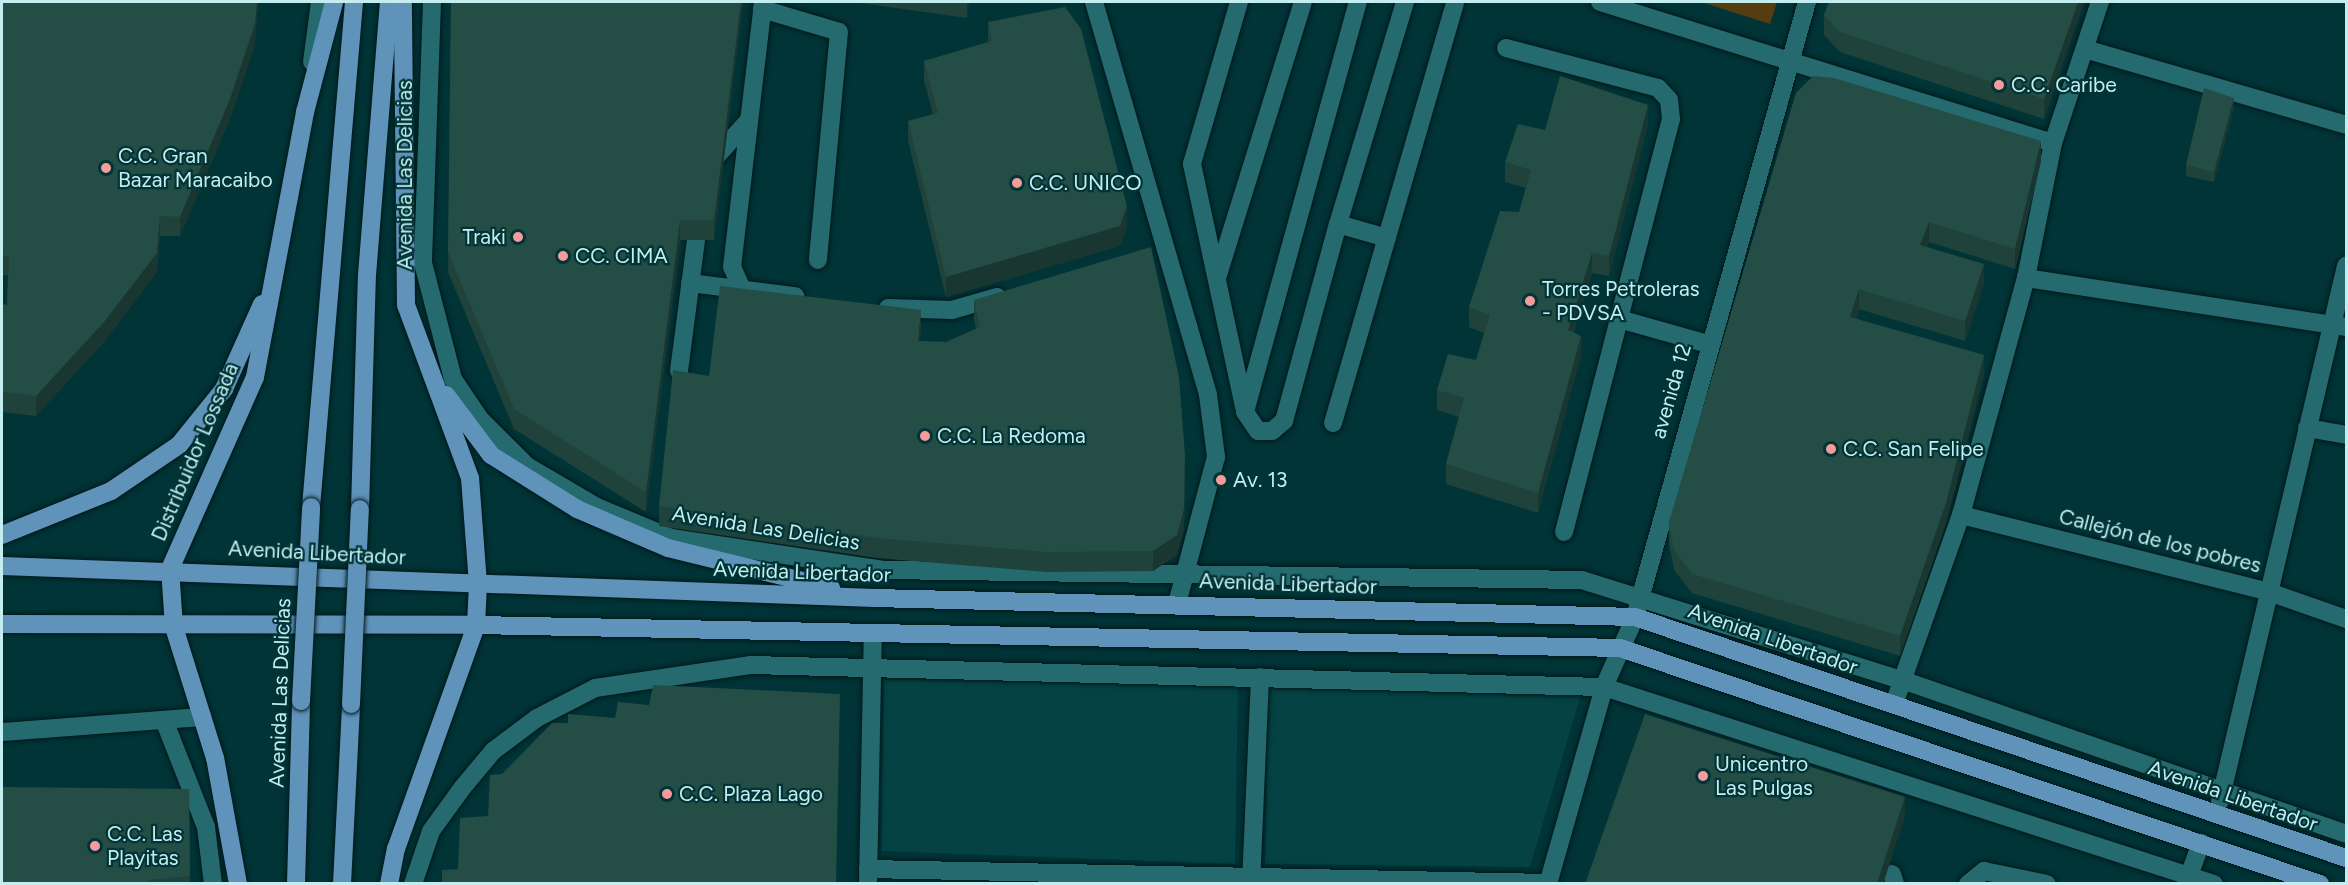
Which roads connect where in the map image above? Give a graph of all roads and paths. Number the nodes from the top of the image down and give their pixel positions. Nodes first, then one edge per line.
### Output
1 (320, 2) edge
2 (334, 2) edge
3 (354, 2) edge
4 (389, 2) edge
5 (403, 2) edge
6 (432, 2) edge
7 (1094, 2) edge
8 (1239, 2) edge
9 (1303, 2) edge
10 (1358, 2) edge
11 (1405, 2) edge
12 (1455, 2) edge
13 (1600, 2) edge
14 (1807, 2) edge
15 (2100, 2) edge
16 (762, 5) edge
17 (1506, 48) dead end
18 (2085, 49) junction
19 (1790, 59) junction
20 (305, 112) junction
21 (749, 120) junction
22 (2346, 125) edge
23 (2054, 143) junction
24 (742, 187) junction
25 (736, 223) junction
26 (1338, 224) junction
27 (1387, 237) junction
28 (1165, 248) junction
29 (1143, 254) edge
30 (818, 260) dead end
31 (2346, 266) edge
32 (276, 272) junction
33 (2026, 278) junction
34 (1216, 279) junction
35 (690, 283) junction
36 (741, 286) junction
37 (1019, 290) edge
38 (810, 299) edge
39 (866, 307) edge
40 (1619, 319) junction
41 (2339, 326) edge
42 (1708, 344) junction
43 (679, 371) edge
44 (438, 384) junction
45 (1245, 412) junction
46 (1333, 423) dead end
47 (2307, 428) junction
48 (2346, 435) edge
49 (1961, 515) junction
50 (1564, 532) dead end
51 (2, 535) edge
52 (2, 566) edge
53 (179, 569) junction
54 (1187, 572) junction
55 (478, 584) junction
56 (2266, 591) junction
57 (1640, 594) junction
58 (874, 598) junction
59 (1177, 604) junction
60 (2346, 609) edge
61 (1635, 616) junction
62 (2346, 619) edge
63 (2, 624) edge
64 (476, 625) junction
65 (174, 627) junction
66 (873, 633) junction
67 (1620, 648) junction
68 (873, 667) junction
69 (1260, 677) junction
70 (1902, 681) junction
71 (1604, 687) junction
72 (1894, 704) junction
73 (202, 717) junction
74 (164, 720) junction
75 (2, 732) edge
76 (2222, 791) junction
77 (2217, 814) junction
78 (2346, 834) edge
79 (2201, 843) junction
80 (2346, 858) edge
81 (868, 876) edge
82 (2187, 879) edge
83 (1251, 881) edge
84 (1549, 883) edge
85 (213, 884) edge
86 (238, 884) edge
87 (296, 884) edge
88 (342, 884) edge
89 (389, 884) edge
90 (413, 884) edge
91 (1968, 884) edge
92 (2047, 884) edge
93 (2214, 884) edge
94 (2320, 884) edge

1 - 20 street
2 - 20 main road, Distribuidor Lossada
3 - 87 main road, Avenida Las Delicias, bridge
4 - 88 main road, Avenida Las Delicias, bridge
5 - 44 main road
6 - 54 street, Avenida Las Delicias
7 - 28 street
8 - 34 street
9 - 34 street
10 - 45 street
11 - 26 street
12 - 27 street
13 - 19 street
14 - 19 street, avenida 12
15 - 18 street
16 - 21 street
16 - 30 street
17 - 40 street
18 - 22 street
18 - 23 street
19 - 23 street
19 - 42 street, avenida 12
20 - 32 main road, Distribuidor Lossada
21 - 24 street
21 - 24 street
23 - 33 street
24 - 25 street
25 - 35 street
25 - 36 street
26 - 27 street
26 - 45 street
27 - 46 street
28 - 29 street
28 - 54 street
31 - 41 street
32 - 51 main road
32 - 53 main road, Distribuidor Lossada
33 - 41 street
33 - 49 street
34 - 45 street
35 - 36 street
35 - 43 street
36 - 38 street
37 - 39 street
40 - 42 street
40 - 50 street
41 - 47 street
42 - 57 street, avenida 12
44 - 55 main road
44 - 58 main road
47 - 48 street
47 - 56 street
49 - 56 street, Callejón de los pobres
49 - 70 street
52 - 53 main road, Avenida Libertador
53 - 55 main road, Avenida Libertador
53 - 65 main road, Distribuidor Lossada
54 - 57 street, Avenida Las Delicias
54 - 59 street
55 - 58 main road, Avenida Libertador
55 - 64 main road
56 - 60 street
56 - 62 street, Callejón de los pobres
56 - 76 street
57 - 61 street, avenida 12
57 - 70 street, Avenida Las Delicias
58 - 59 main road, Avenida Libertador
59 - 61 main road, Avenida Libertador
61 - 67 street, avenida 12
61 - 72 main road, Avenida Libertador
63 - 65 main road
64 - 65 main road
64 - 66 main road
64 - 89 main road
65 - 73 main road, Distribuidor Lossada
66 - 67 main road
66 - 68 street
67 - 71 street, avenida 12
67 - 79 main road
68 - 69 street
68 - 81 street
68 - 90 street
69 - 71 street
69 - 83 street
70 - 72 street
70 - 76 street, Avenida Las Delicias
71 - 82 street
71 - 84 street, avenida 12
72 - 77 main road, Avenida Libertador
73 - 74 street
73 - 86 main road, Distribuidor Lossada
74 - 75 street
74 - 85 street
76 - 77 street
76 - 78 street, Avenida Las Delicias
77 - 80 main road, Avenida Libertador
79 - 82 street
79 - 94 main road
81 - 83 street
82 - 93 street
83 - 84 street
91 - 92 street

